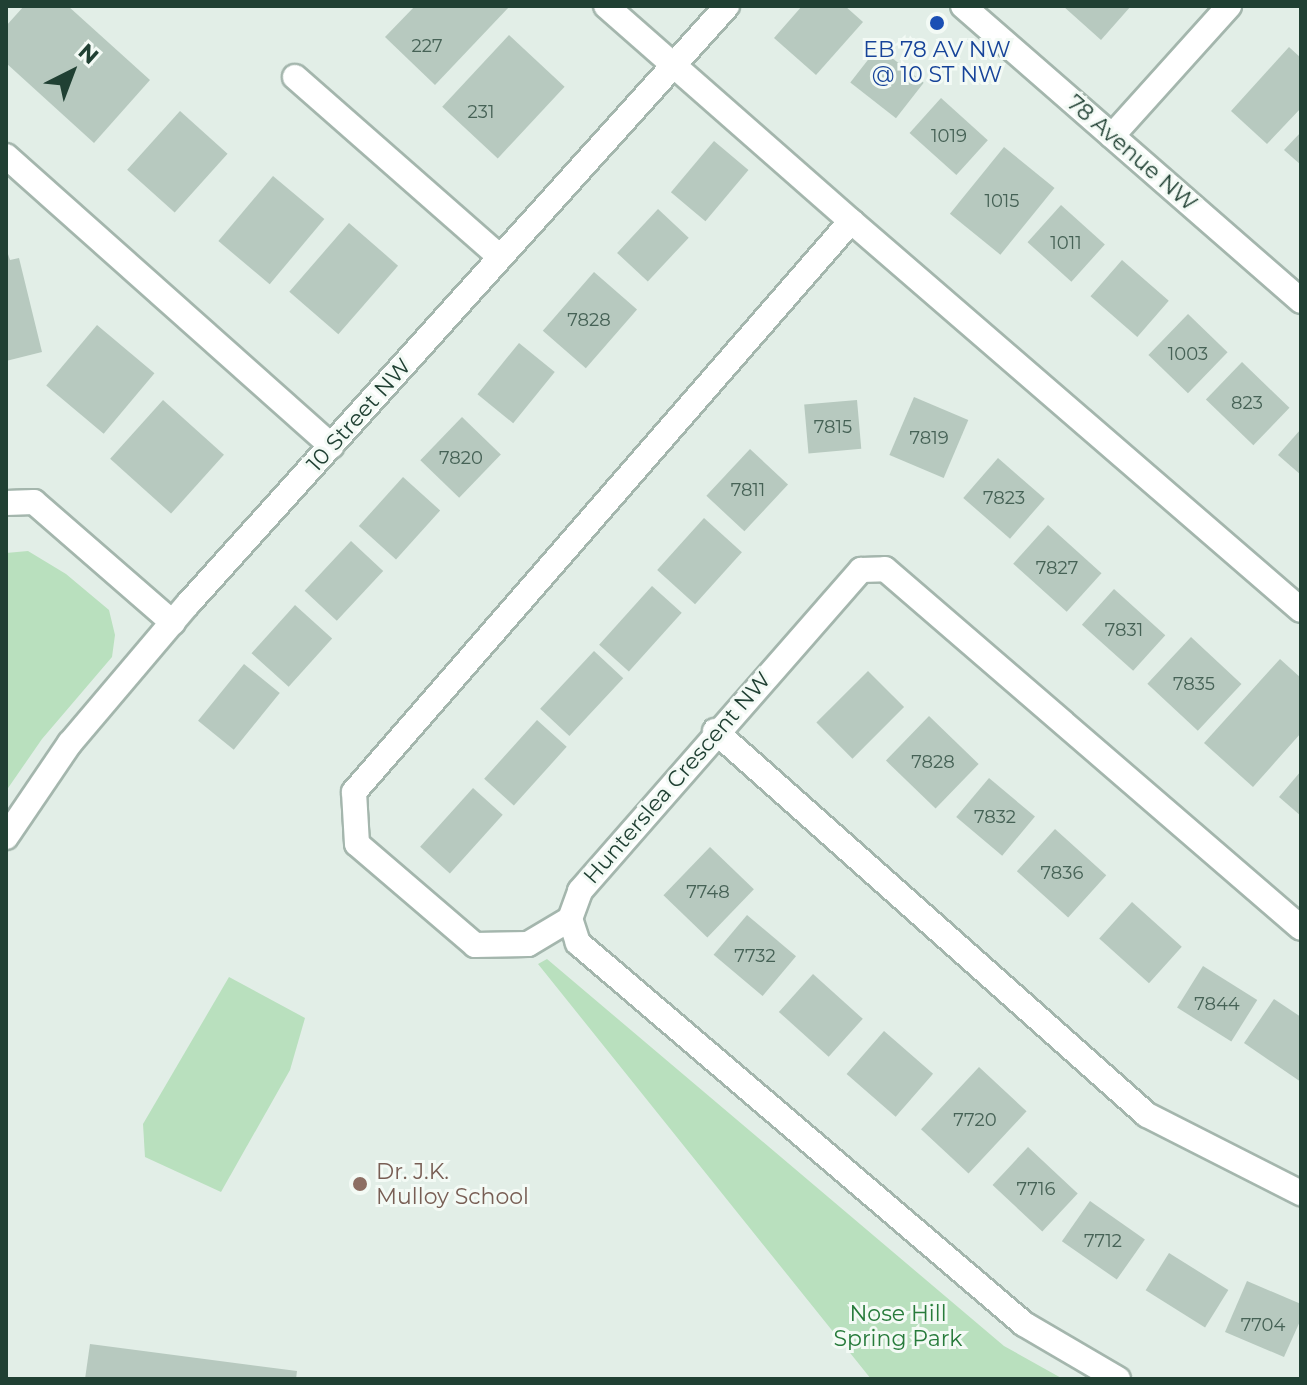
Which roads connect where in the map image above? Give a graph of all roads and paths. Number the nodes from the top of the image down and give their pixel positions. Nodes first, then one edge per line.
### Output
1 (606, 6) edge
2 (727, 6) edge
3 (963, 6) edge
4 (1229, 6) edge
5 (674, 65) junction
6 (295, 77) dead end
7 (1112, 136) junction
8 (6, 156) edge
9 (851, 221) junction
10 (500, 257) junction
11 (1301, 301) edge
12 (331, 446) junction
13 (6, 503) edge
14 (1301, 610) edge
15 (173, 623) junction
16 (715, 731) junction
17 (6, 837) edge
18 (570, 919) junction
19 (1301, 928) edge
20 (1301, 1193) edge
21 (1118, 1379) edge

1 - 5 street
2 - 5 street, 10 Street NW
3 - 7 street, 78 Avenue NW
4 - 7 street
5 - 9 street
5 - 10 street, 10 Street NW
6 - 10 street
7 - 11 street, 78 Avenue NW
8 - 12 street
9 - 14 street
9 - 18 street
10 - 12 street, 10 Street NW
12 - 15 street, 10 Street NW
13 - 15 street
15 - 17 street, 10 Street NW
16 - 18 street, Hunterslea Crescent NW
16 - 19 street, Hunterslea Crescent NW
16 - 20 street
18 - 21 street

